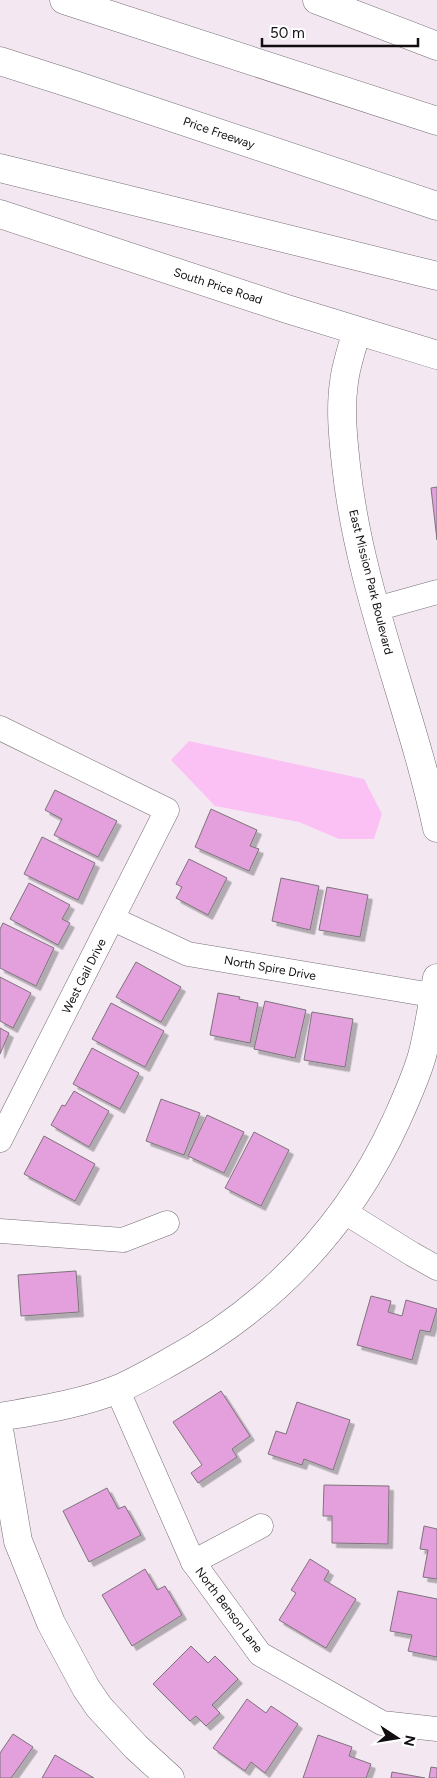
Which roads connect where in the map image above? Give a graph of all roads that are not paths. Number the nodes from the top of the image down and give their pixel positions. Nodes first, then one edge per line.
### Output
1 (64, 0) edge
2 (317, 0) edge
3 (437, 46) edge
4 (0, 61) edge
5 (437, 121) edge
6 (0, 168) edge
7 (437, 206) edge
8 (0, 214) edge
9 (437, 276) edge
10 (357, 331) junction
11 (437, 355) edge
12 (437, 592) edge
13 (376, 609) junction
14 (0, 728) edge
15 (437, 828) edge
16 (113, 919) junction
17 (436, 990) edge
18 (0, 1140) edge
19 (343, 1211) junction
20 (167, 1223) dead end
21 (0, 1231) edge
22 (437, 1268) edge
23 (117, 1389) junction
24 (0, 1417) edge
25 (0, 1435) edge
26 (261, 1526) dead end
27 (192, 1562) junction
28 (437, 1729) edge
29 (170, 1778) edge

1 - 5 main road
2 - 3 main road
4 - 7 main road, Price Freeway
6 - 9 main road
8 - 10 main road, South Price Road
10 - 11 main road, South Price Road
10 - 13 main road, East Mission Park Boulevard
12 - 13 street
13 - 15 main road, East Mission Park Boulevard
14 - 16 street, West Gail Drive
16 - 17 street, North Spire Drive
16 - 18 street, West Gail Drive
17 - 19 main road
19 - 22 street
19 - 23 main road
20 - 21 street
23 - 24 main road
23 - 27 street, North Benson Lane
25 - 29 main road
26 - 27 street
27 - 28 street, North Benson Lane

